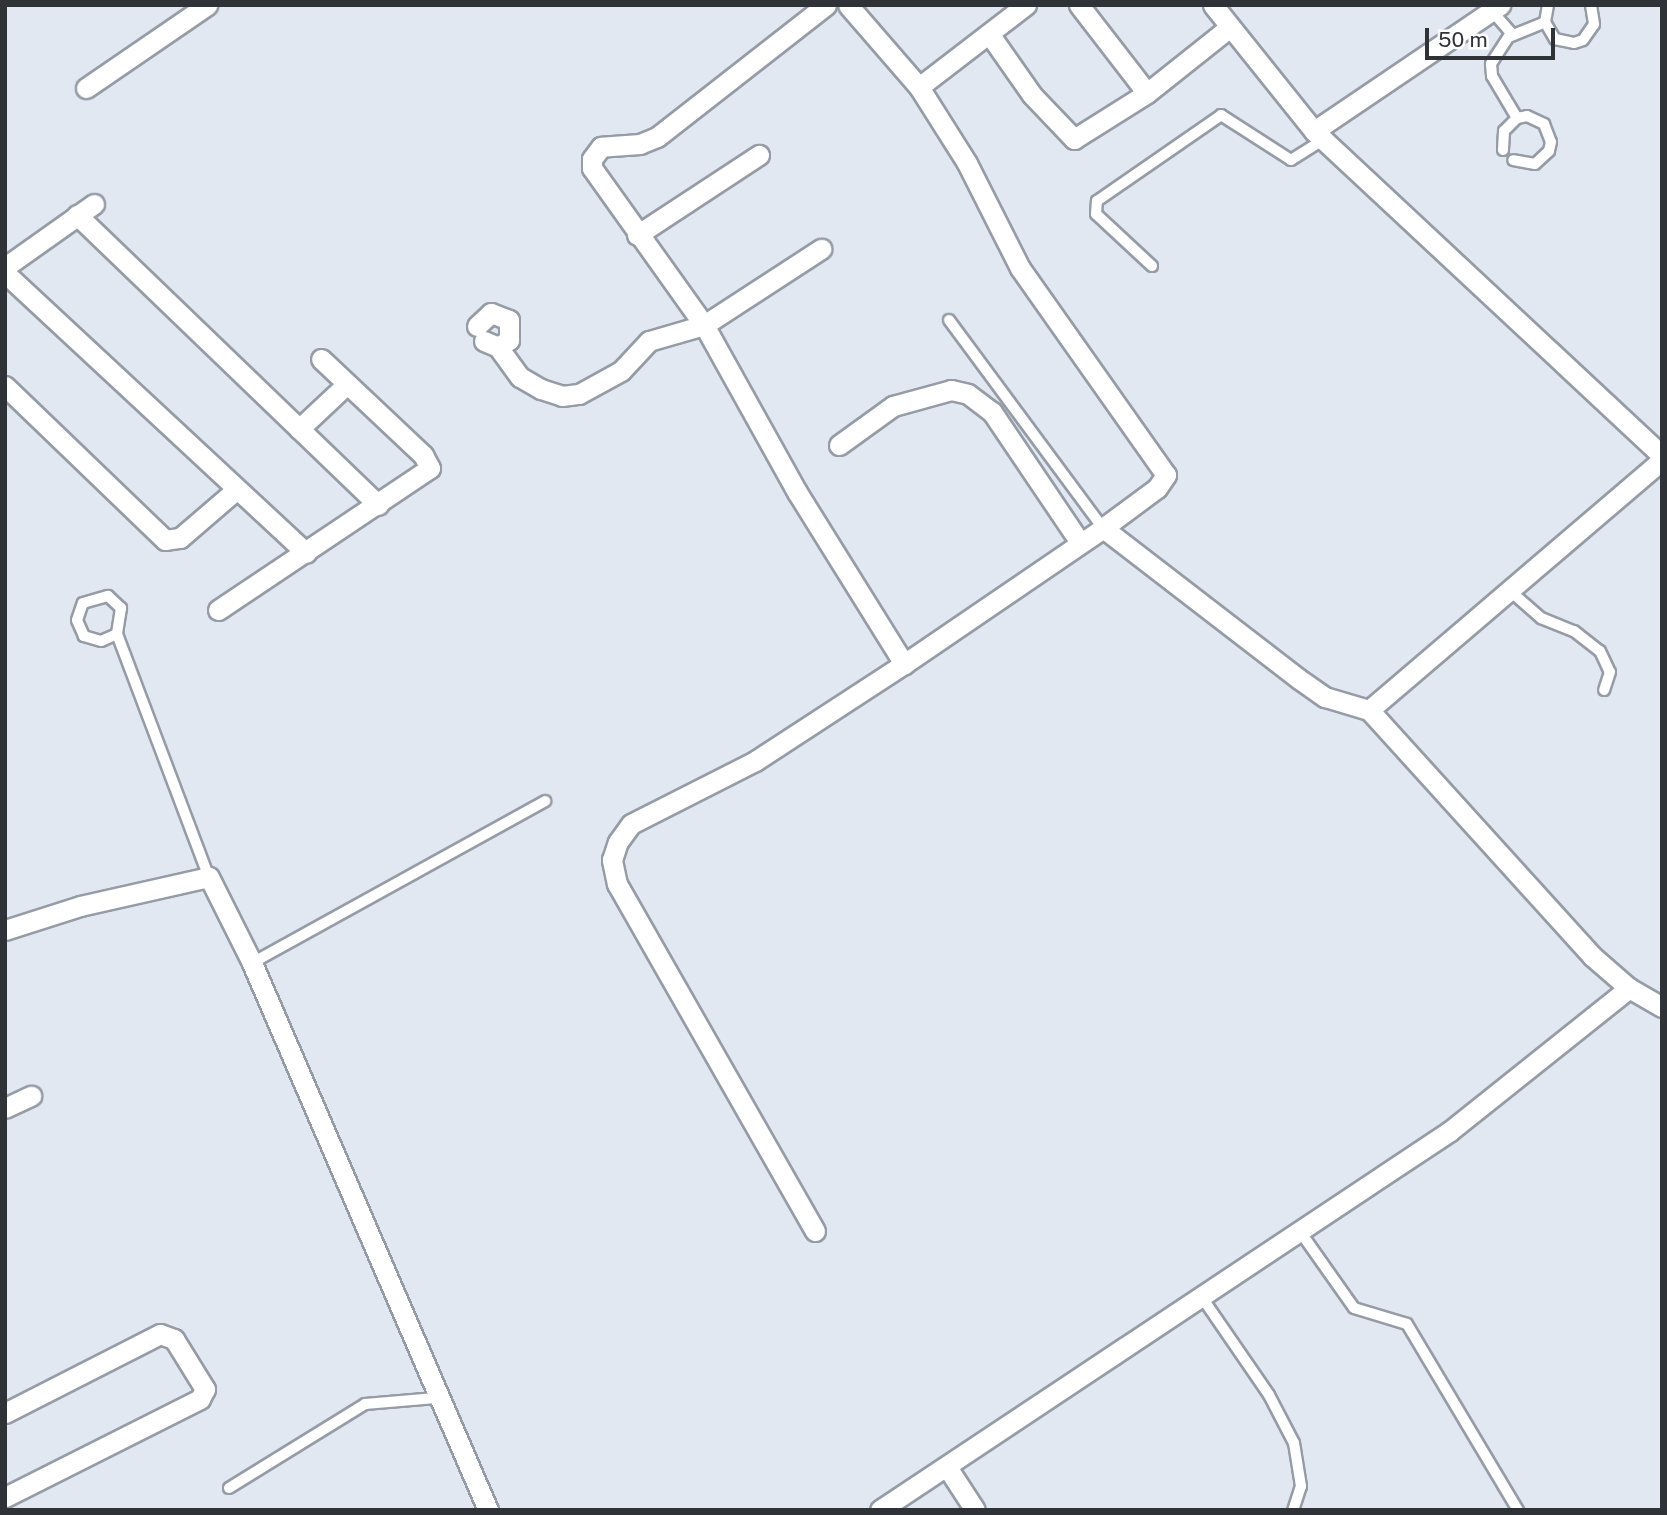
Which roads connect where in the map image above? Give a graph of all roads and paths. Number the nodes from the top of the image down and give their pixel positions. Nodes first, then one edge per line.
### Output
1 (207, 5) edge
2 (826, 5) edge
3 (848, 5) edge
4 (1026, 5) edge
5 (1079, 5) edge
6 (1213, 5) edge
7 (1548, 5) edge
8 (1591, 5) edge
9 (1496, 8) edge
10 (1545, 22) junction
11 (1230, 27) junction
12 (990, 35) junction
13 (1511, 36) junction
14 (919, 87) junction
15 (86, 88) dead end
16 (1146, 93) junction
17 (1517, 118) junction
18 (1318, 135) junction
19 (1503, 150) dead end
20 (759, 155) dead end
21 (1513, 160) dead end
22 (94, 204) dead end
23 (77, 215) junction
24 (638, 235) junction
25 (821, 249) dead end
26 (1152, 266) dead end
27 (5, 267) edge
28 (5, 273) edge
29 (949, 320) dead end
30 (704, 325) junction
31 (486, 338) dead end
32 (321, 359) dead end
33 (347, 384) junction
34 (5, 386) edge
35 (299, 429) junction
36 (839, 445) dead end
37 (1662, 458) edge
38 (237, 489) junction
39 (378, 505) junction
40 (1103, 528) junction
41 (1079, 541) junction
42 (306, 553) junction
43 (1509, 590) junction
44 (218, 610) dead end
45 (117, 634) junction
46 (904, 664) junction
47 (1604, 690) dead end
48 (1368, 710) junction
49 (545, 800) dead end
50 (209, 877) junction
51 (5, 930) edge
52 (251, 963) junction
53 (1629, 988) junction
54 (1662, 1007) edge
55 (31, 1096) dead end
56 (5, 1108) edge
57 (1298, 1229) junction
58 (814, 1231) dead end
59 (1202, 1296) junction
60 (436, 1398) junction
61 (5, 1413) edge
62 (947, 1467) junction
63 (229, 1488) dead end
64 (5, 1497) edge
65 (488, 1510) edge
66 (880, 1510) edge
67 (975, 1510) edge
68 (1293, 1510) edge
69 (1518, 1510) edge

1 - 15 street
2 - 24 street
3 - 14 street
4 - 12 street
5 - 16 street
6 - 11 street
7 - 10 lane
8 - 10 lane
9 - 13 lane
9 - 18 street
10 - 13 lane
11 - 16 street
11 - 18 street
12 - 14 street
12 - 16 street
13 - 17 lane
14 - 40 street
17 - 19 lane
17 - 21 lane
18 - 26 lane
18 - 37 street
20 - 24 street
22 - 23 street
23 - 27 street
23 - 35 street
24 - 30 street
25 - 30 street
28 - 38 street
29 - 40 lane
30 - 31 street
30 - 46 street
32 - 33 street
33 - 35 street
33 - 39 street
34 - 38 street
35 - 39 street
36 - 41 street
37 - 43 street
38 - 42 street
39 - 42 street
40 - 41 street
40 - 48 street
41 - 46 street
42 - 44 street
43 - 47 lane
43 - 48 street
45 - 45 lane
45 - 50 lane
46 - 58 street
48 - 53 street
49 - 52 lane
50 - 51 street
50 - 52 street
52 - 60 street
53 - 54 street
53 - 57 street
55 - 56 street
57 - 59 street
57 - 69 lane
59 - 62 street
59 - 68 lane
60 - 63 lane
60 - 65 street
61 - 64 street
62 - 66 street
62 - 67 street

